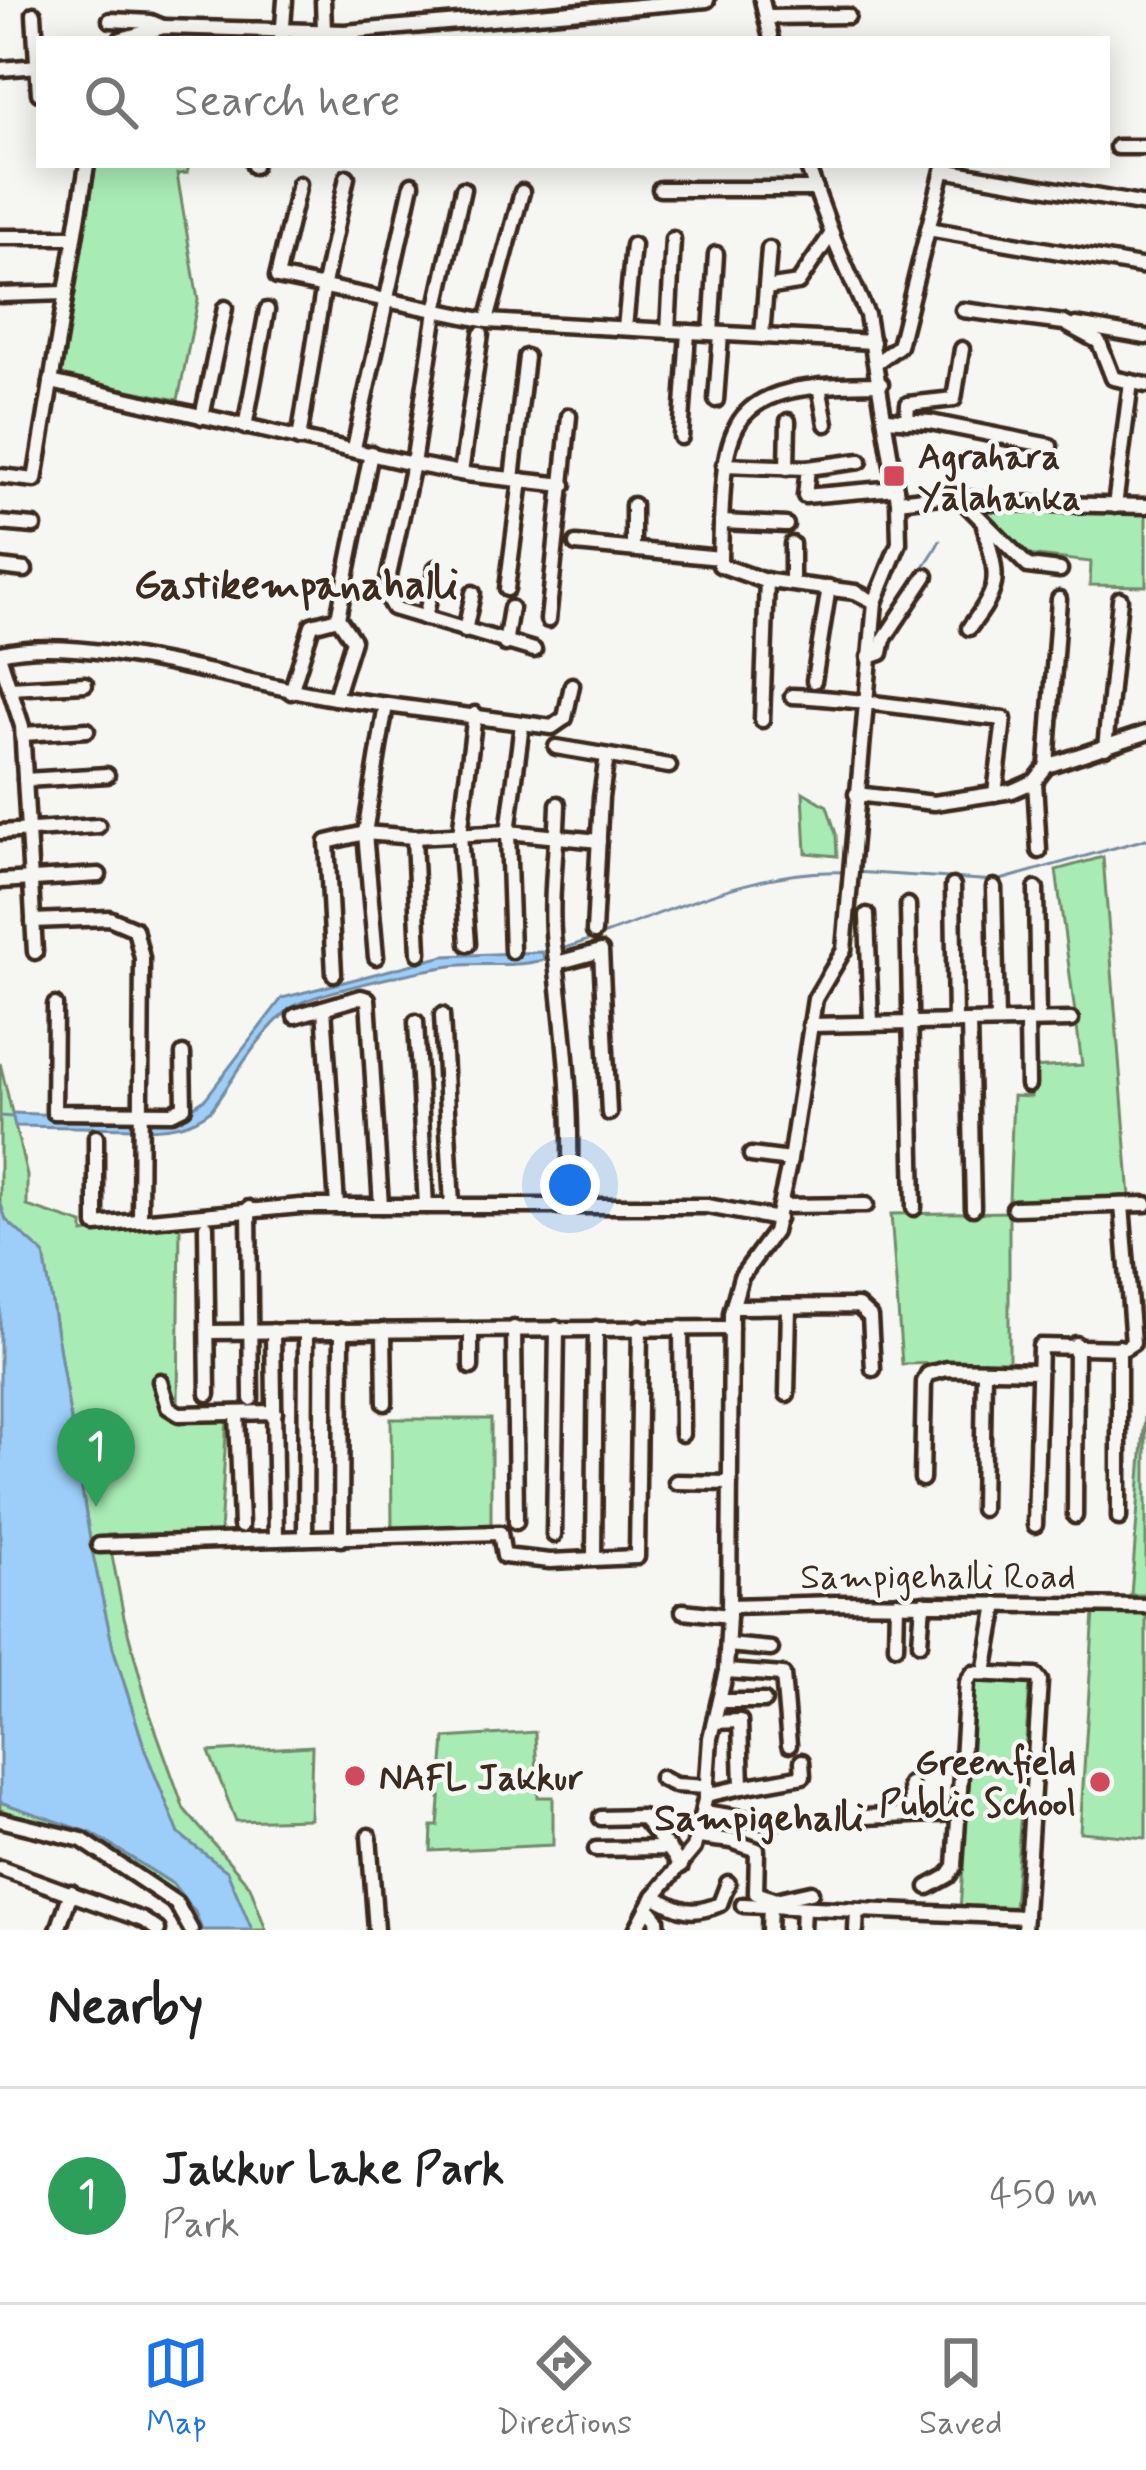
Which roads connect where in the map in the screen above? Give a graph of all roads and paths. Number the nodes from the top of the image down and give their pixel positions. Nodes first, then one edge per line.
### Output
1 (285, 0) edge
2 (323, 0) edge
3 (706, 0) edge
4 (762, 0) edge
5 (662, 2) edge
6 (622, 4) edge
7 (34, 14) dead end
8 (848, 16) dead end
9 (766, 17) junction
10 (110, 20) dead end
11 (164, 27) junction
12 (324, 31) junction
13 (240, 33) edge
14 (284, 34) edge
15 (132, 36) edge
16 (770, 36) edge
17 (36, 40) edge
18 (36, 66) edge
19 (0, 69) edge
20 (1117, 147) dead end
21 (1146, 147) edge
22 (86, 168) edge
23 (808, 168) edge
24 (347, 177) dead end
25 (299, 184) dead end
26 (412, 184) dead end
27 (463, 189) dead end
28 (660, 189) dead end
29 (816, 189) junction
30 (522, 192) dead end
31 (1146, 205) edge
32 (928, 229) junction
33 (832, 233) junction
34 (75, 236) junction
35 (0, 237) edge
36 (673, 239) dead end
37 (633, 245) dead end
38 (769, 249) dead end
39 (716, 254) dead end
40 (1146, 267) edge
41 (324, 284) junction
42 (766, 288) junction
43 (66, 293) junction
44 (0, 295) edge
45 (385, 300) junction
46 (225, 308) dead end
47 (267, 310) dead end
48 (436, 310) junction
49 (963, 310) dead end
50 (1064, 323) junction
51 (484, 327) junction
52 (625, 328) junction
53 (668, 331) junction
54 (688, 332) junction
55 (716, 333) junction
56 (762, 336) junction
57 (1146, 337) edge
58 (873, 342) junction
59 (962, 349) dead end
60 (526, 357) dead end
61 (877, 362) junction
62 (51, 382) junction
63 (1138, 383) edge
64 (880, 384) junction
65 (819, 386) junction
66 (716, 400) dead end
67 (569, 416) dead end
68 (202, 417) junction
69 (886, 419) junction
70 (788, 421) dead end
71 (908, 421) junction
72 (826, 424) dead end
73 (245, 427) junction
74 (681, 437) dead end
75 (299, 440) junction
76 (1050, 446) dead end
77 (354, 448) junction
78 (371, 453) junction
79 (860, 461) dead end
80 (413, 464) junction
81 (724, 466) junction
82 (787, 468) junction
83 (808, 468) junction
84 (461, 473) junction
85 (0, 476) edge
86 (516, 480) junction
87 (564, 485) junction
88 (897, 495) junction
89 (959, 497) junction
90 (634, 505) dead end
91 (1115, 506) junction
92 (1146, 506) edge
93 (982, 520) junction
94 (721, 522) junction
95 (0, 523) edge
96 (34, 526) dead end
97 (786, 526) dead end
98 (575, 544) dead end
99 (792, 544) dead end
100 (633, 549) junction
101 (720, 558) junction
102 (0, 567) edge
103 (436, 568) dead end
104 (25, 570) dead end
105 (1060, 570) dead end
106 (926, 576) dead end
107 (767, 580) junction
108 (791, 582) junction
109 (829, 587) junction
110 (507, 589) dead end
111 (473, 592) dead end
112 (1059, 599) dead end
113 (1120, 599) dead end
114 (875, 602) junction
115 (511, 608) dead end
116 (424, 618) junction
117 (338, 619) junction
118 (548, 620) dead end
119 (969, 628) dead end
120 (465, 631) junction
121 (505, 644) junction
122 (534, 650) dead end
123 (0, 656) edge
124 (869, 657) junction
125 (814, 681) dead end
126 (85, 684) dead end
127 (572, 685) dead end
128 (10, 688) junction
129 (292, 692) junction
130 (792, 696) dead end
131 (335, 698) junction
132 (864, 699) junction
133 (386, 705) junction
134 (475, 714) junction
135 (761, 719) dead end
136 (522, 724) junction
137 (87, 730) dead end
138 (1146, 733) edge
139 (22, 734) junction
140 (556, 746) dead end
141 (1105, 748) junction
142 (607, 756) junction
143 (669, 766) dead end
144 (1047, 766) junction
145 (106, 775) dead end
146 (26, 780) junction
147 (1035, 781) junction
148 (856, 794) junction
149 (995, 794) junction
150 (558, 804) dead end
151 (98, 826) dead end
152 (28, 831) junction
153 (0, 832) edge
154 (508, 832) junction
155 (365, 833) junction
156 (460, 834) junction
157 (414, 837) junction
158 (557, 837) junction
159 (598, 841) junction
160 (1039, 851) dead end
161 (99, 875) dead end
162 (31, 879) junction
163 (0, 881) edge
164 (953, 886) dead end
165 (994, 887) dead end
166 (1036, 889) dead end
167 (908, 905) dead end
168 (867, 915) dead end
169 (33, 921) junction
170 (594, 932) dead end
171 (468, 944) dead end
172 (512, 951) dead end
173 (35, 952) dead end
174 (419, 952) dead end
175 (376, 957) dead end
176 (557, 964) junction
177 (334, 974) dead end
178 (55, 1005) dead end
179 (323, 1008) junction
180 (295, 1016) dead end
181 (442, 1016) dead end
182 (1032, 1020) junction
183 (1071, 1020) dead end
184 (997, 1021) junction
185 (416, 1022) dead end
186 (962, 1022) junction
187 (871, 1023) junction
188 (910, 1023) junction
189 (810, 1024) junction
190 (183, 1054) dead end
191 (1028, 1085) dead end
192 (141, 1112) junction
193 (609, 1114) dead end
194 (96, 1137) dead end
195 (751, 1155) dead end
196 (790, 1160) junction
197 (1146, 1204) edge
198 (866, 1205) dead end
199 (1122, 1205) junction
200 (337, 1206) junction
201 (382, 1206) junction
202 (426, 1206) junction
203 (452, 1206) junction
204 (568, 1206) junction
205 (249, 1208) junction
206 (914, 1208) dead end
207 (973, 1208) dead end
208 (1015, 1208) dead end
209 (779, 1213) junction
210 (140, 1220) junction
211 (206, 1226) dead end
212 (733, 1307) junction
213 (788, 1307) junction
214 (640, 1327) junction
215 (514, 1328) junction
216 (557, 1328) junction
217 (596, 1328) junction
218 (682, 1328) junction
219 (731, 1328) junction
220 (342, 1330) junction
221 (385, 1330) junction
222 (471, 1330) junction
223 (250, 1331) junction
224 (273, 1331) junction
225 (307, 1331) junction
226 (208, 1332) junction
227 (1076, 1344) junction
228 (1119, 1347) junction
229 (471, 1367) dead end
230 (873, 1369) dead end
231 (984, 1370) junction
232 (1037, 1370) junction
233 (160, 1381) dead end
234 (208, 1394) dead end
235 (787, 1394) dead end
236 (251, 1399) dead end
237 (385, 1403) dead end
238 (275, 1412) junction
239 (238, 1413) junction
240 (682, 1434) dead end
241 (922, 1479) dead end
242 (676, 1482) dead end
243 (730, 1483) junction
244 (982, 1509) dead end
245 (1075, 1516) dead end
246 (1119, 1518) dead end
247 (516, 1522) dead end
248 (1035, 1525) dead end
249 (241, 1526) dead end
250 (554, 1535) dead end
251 (305, 1538) junction
252 (276, 1539) junction
253 (341, 1539) junction
254 (99, 1545) dead end
255 (594, 1557) junction
256 (550, 1561) junction
257 (546, 1578) dead end
258 (897, 1603) junction
259 (923, 1603) junction
260 (997, 1604) junction
261 (1146, 1606) edge
262 (683, 1611) dead end
263 (729, 1611) junction
264 (920, 1643) dead end
265 (728, 1645) junction
266 (896, 1646) dead end
267 (771, 1648) dead end
268 (725, 1671) junction
269 (985, 1673) junction
270 (719, 1701) junction
271 (764, 1701) dead end
272 (714, 1722) junction
273 (789, 1744) dead end
274 (802, 1761) dead end
275 (662, 1778) dead end
276 (910, 1784) dead end
277 (742, 1787) junction
278 (707, 1791) junction
279 (704, 1812) junction
280 (958, 1813) junction
281 (912, 1814) junction
282 (865, 1817) dead end
283 (601, 1818) dead end
284 (0, 1820) edge
285 (774, 1823) dead end
286 (369, 1836) dead end
287 (698, 1838) junction
288 (668, 1848) junction
289 (596, 1850) dead end
290 (681, 1865) junction
291 (0, 1868) edge
292 (728, 1882) dead end
293 (928, 1887) dead end
294 (71, 1892) junction
295 (811, 1892) dead end
296 (651, 1902) junction
297 (743, 1905) dead end
298 (770, 1906) junction
299 (803, 1908) junction
300 (857, 1910) junction
301 (1025, 1924) edge
302 (142, 1925) edge
303 (58, 1930) edge
304 (158, 1930) edge
305 (191, 1930) edge
306 (376, 1930) edge
307 (636, 1930) edge
308 (658, 1930) edge
309 (769, 1930) edge
310 (802, 1930) edge
311 (856, 1930) edge

1 - 14 street
2 - 12 street
3 - 5 street
4 - 9 street
5 - 6 street
6 - 12 street
7 - 17 street
8 - 9 street
9 - 16 street
10 - 11 street
11 - 13 street
11 - 15 street
12 - 14 street
13 - 14 street
18 - 19 street
20 - 21 street
22 - 34 street
23 - 29 street
24 - 41 street
25 - 41 street
26 - 45 street
27 - 48 street
28 - 29 street
29 - 33 street
30 - 51 street
31 - 32 street
32 - 40 street
32 - 61 street
33 - 42 street
33 - 58 street
34 - 35 street
34 - 43 street
36 - 53 street
37 - 52 street
38 - 42 street
39 - 55 street
41 - 45 street
41 - 75 street
42 - 56 street
43 - 44 street
43 - 62 street
45 - 48 street
45 - 77 street
46 - 68 street
47 - 73 street
48 - 51 street
48 - 80 street
49 - 50 street
50 - 57 street
50 - 63 street
51 - 52 street
51 - 84 street
52 - 53 street
53 - 54 street
54 - 55 street
54 - 74 street
55 - 56 street
55 - 66 street
56 - 58 street
58 - 61 street
59 - 71 street
60 - 86 street
61 - 64 street
62 - 68 street
62 - 85 street
63 - 91 street
64 - 65 street
64 - 69 street
65 - 72 street
65 - 81 street
67 - 87 street
68 - 73 street
69 - 71 street
69 - 88 street
70 - 82 street
71 - 76 street
73 - 75 street
75 - 77 street
77 - 78 street
78 - 80 street
78 - 117 street
79 - 83 street
80 - 84 street
80 - 116 street
81 - 82 street
81 - 94 street
82 - 83 street
83 - 88 street
84 - 86 street
86 - 87 street
86 - 110 street
87 - 118 street
88 - 89 street
88 - 114 street
89 - 91 street
89 - 93 street
90 - 100 street
91 - 92 street
93 - 105 street
93 - 119 street
94 - 97 street
94 - 101 street
95 - 96 street
98 - 100 street
99 - 108 street
100 - 101 street
101 - 107 street
102 - 104 street
103 - 116 street
106 - 124 street
107 - 108 street
107 - 135 street
108 - 109 street
109 - 114 street
109 - 125 street
111 - 120 street
112 - 144 street
113 - 141 street
114 - 124 street
115 - 121 street
116 - 120 street
117 - 129 street
117 - 131 street
120 - 121 street
121 - 122 street
123 - 128 street
123 - 129 street
124 - 132 street
126 - 128 street
127 - 136 street
128 - 139 street
129 - 131 street
130 - 132 street
131 - 133 street
132 - 148 street
132 - 149 street
133 - 134 street
133 - 155 street
134 - 136 street
134 - 156 street
136 - 154 street
137 - 139 street
138 - 141 street
139 - 146 street
140 - 142 street
141 - 144 street
142 - 143 street
142 - 159 street
144 - 147 street
145 - 146 street
146 - 152 street
147 - 149 street
147 - 160 street
148 - 149 street
148 - 189 street
150 - 158 street
151 - 152 street
152 - 153 street
152 - 162 street
154 - 156 street
154 - 158 street
154 - 172 street
155 - 157 street
155 - 175 street
155 - 177 street
156 - 157 street
156 - 171 street
157 - 174 street
158 - 159 street
158 - 176 street
159 - 170 street
161 - 162 street
162 - 163 street
162 - 169 street
164 - 186 street
165 - 184 street
166 - 182 street
167 - 188 street
168 - 187 street
169 - 173 street
169 - 192 street
176 - 193 street
176 - 204 street
178 - 192 street
179 - 180 street
179 - 200 street
179 - 201 street
181 - 203 street
182 - 183 street
182 - 184 street
182 - 191 street
184 - 186 street
185 - 202 street
186 - 188 street
186 - 207 street
187 - 188 street
187 - 189 street
188 - 206 street
189 - 196 street
190 - 192 street
192 - 210 street
194 - 210 street
195 - 196 street
196 - 209 street
197 - 199 street
198 - 209 street
199 - 208 street
199 - 228 street
200 - 201 street
200 - 205 street
201 - 202 street
202 - 203 street
203 - 204 street
204 - 209 street
205 - 210 street
205 - 223 street
209 - 212 street
211 - 226 street
212 - 213 street
212 - 219 street
213 - 230 street
213 - 235 street
214 - 217 street
214 - 218 street
214 - 255 street
215 - 216 street
215 - 222 street
215 - 247 street
216 - 217 street
216 - 250 street
217 - 255 street
218 - 219 street
218 - 240 street
219 - 243 street
220 - 221 street
220 - 225 street
220 - 253 street
221 - 222 street
221 - 237 street
222 - 229 street
223 - 224 street
223 - 226 street
223 - 236 street
224 - 225 street
224 - 238 street
225 - 251 street
226 - 234 street
227 - 228 street
227 - 232 street
227 - 245 street
228 - 246 street
231 - 232 street
231 - 241 street
231 - 244 street
232 - 248 street
233 - 239 street
238 - 239 street
238 - 252 street
239 - 249 street
242 - 243 street
243 - 263 street
251 - 252 street
251 - 253 street
252 - 254 street
253 - 256 street
255 - 256 street
256 - 257 street
258 - 259 street, Sampigehalli Road
258 - 263 street, Sampigehalli Road
258 - 266 street
259 - 260 street, Sampigehalli Road
259 - 264 street
260 - 261 street, Sampigehalli Road
260 - 269 street
262 - 263 street, Sampigehalli Road
263 - 265 street
265 - 267 street
265 - 268 street
268 - 270 street
268 - 273 street
269 - 280 street
269 - 301 street
270 - 271 street
270 - 272 street
272 - 277 street
272 - 278 street
274 - 277 street
275 - 278 street
276 - 281 street
277 - 278 street
278 - 279 street
279 - 285 street
279 - 287 street
280 - 281 street
280 - 293 street
281 - 282 street
283 - 288 street
284 - 305 street
286 - 306 street
287 - 290 street
287 - 295 street
288 - 289 street
288 - 290 street
290 - 296 street
291 - 294 street
292 - 296 street
294 - 302 street
294 - 303 street
296 - 307 street
296 - 308 street
297 - 298 street
298 - 299 street
298 - 309 street
299 - 300 street
299 - 310 street
300 - 301 street
300 - 311 street
302 - 304 street

